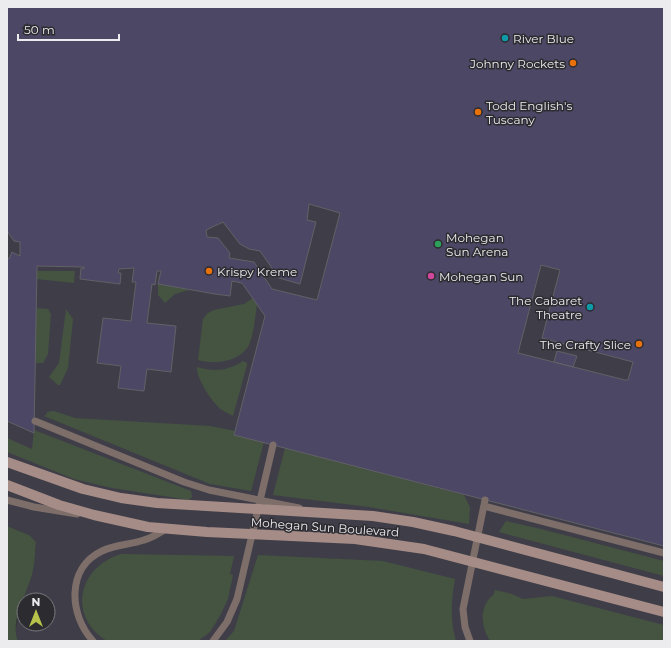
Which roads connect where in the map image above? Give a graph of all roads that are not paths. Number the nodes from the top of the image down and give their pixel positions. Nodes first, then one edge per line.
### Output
1 (34, 421) dead end
2 (274, 445) dead end
3 (7, 462) edge
4 (7, 485) edge
5 (7, 500) edge
6 (312, 512) junction
7 (94, 515) junction
8 (166, 529) junction
9 (664, 553) edge
10 (664, 587) edge
11 (664, 612) edge
12 (92, 641) edge
13 (213, 641) edge
14 (470, 641) edge

1 - 6 lane
2 - 13 lane
3 - 6 main road, Mohegan Sun Boulevard
4 - 7 main road, Mohegan Sun Boulevard
5 - 7 lane
6 - 10 main road, Mohegan Sun Boulevard
7 - 8 main road, Mohegan Sun Boulevard
8 - 11 main road, Mohegan Sun Boulevard
8 - 12 lane
9 - 14 lane

